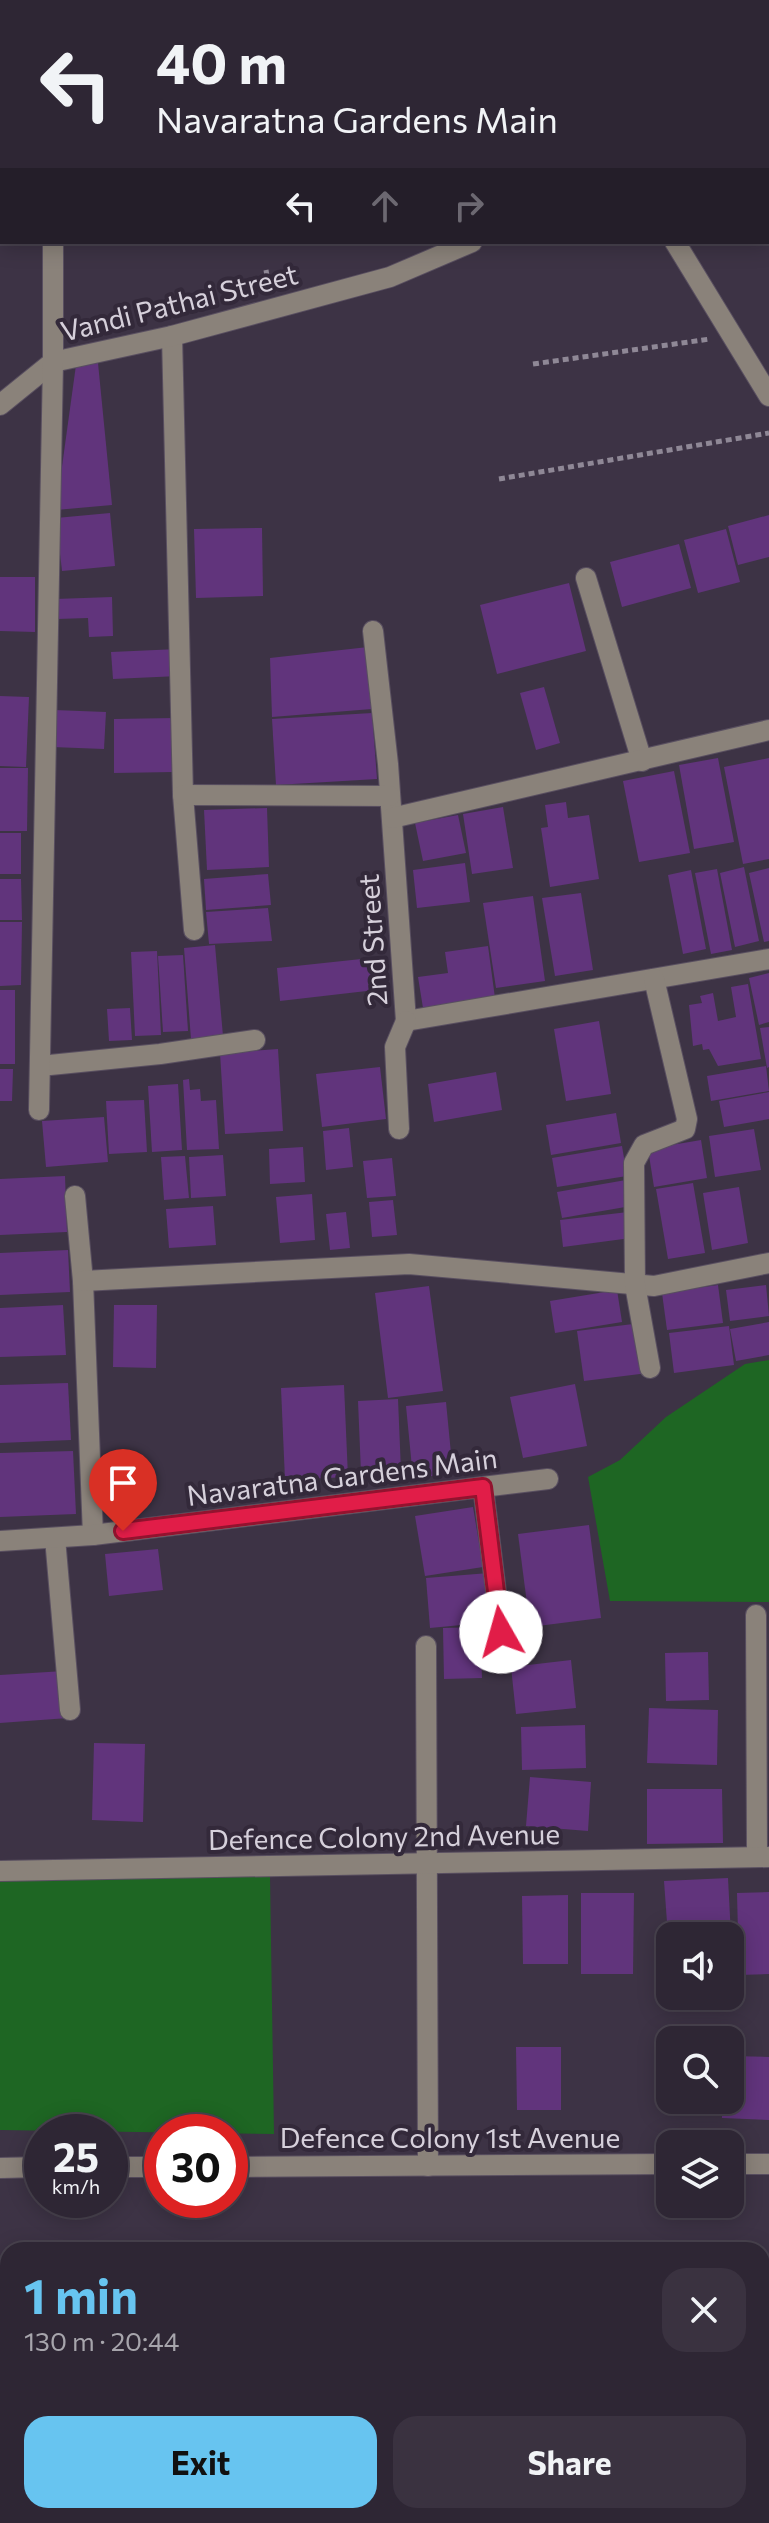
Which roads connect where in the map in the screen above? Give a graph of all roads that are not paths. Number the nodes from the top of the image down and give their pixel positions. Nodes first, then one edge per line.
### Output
1 (53, 244) edge
2 (467, 244) edge
3 (676, 244) edge
4 (172, 336) junction
5 (53, 362) junction
6 (769, 396) edge
7 (0, 405) edge
8 (586, 578) dead end
9 (373, 631) dead end
10 (769, 730) edge
11 (642, 761) junction
12 (183, 795) junction
13 (390, 796) junction
14 (392, 818) junction
15 (194, 930) dead end
16 (769, 959) edge
17 (654, 979) junction
18 (406, 1021) junction
19 (255, 1040) dead end
20 (40, 1066) junction
21 (39, 1110) dead end
22 (399, 1129) dead end
23 (75, 1196) dead end
24 (769, 1263) edge
25 (83, 1281) junction
26 (635, 1285) junction
27 (650, 1368) dead end
28 (548, 1479) dead end
29 (483, 1487) junction
30 (93, 1535) junction
31 (55, 1538) junction
32 (0, 1541) edge
33 (756, 1615) dead end
34 (501, 1632) dead end
35 (426, 1646) dead end
36 (70, 1710) dead end
37 (763, 1856) edge
38 (428, 1864) junction
39 (0, 1871) edge
40 (656, 2164) edge
41 (744, 2164) edge
42 (769, 2164) edge
43 (428, 2166) junction
44 (24, 2167) edge
45 (248, 2167) edge
46 (0, 2168) edge

1 - 5 street
2 - 4 street, Vandi Pathai Street
3 - 6 street
4 - 5 street, Vandi Pathai Street
4 - 12 street
5 - 7 street, Vandi Pathai Street
5 - 20 street
8 - 11 street
9 - 13 street, 2nd Street
10 - 11 street
11 - 14 street
12 - 13 street
12 - 15 street
13 - 14 street, 2nd Street
14 - 18 street, 2nd Street
16 - 17 street, 2nd Street
17 - 18 street, 2nd Street
17 - 26 street
18 - 22 street
19 - 20 street
20 - 21 street
23 - 25 street
24 - 26 street
25 - 26 street
25 - 30 street
26 - 27 street
28 - 29 street, Navaratna Gardens Main
29 - 30 street, Navaratna Gardens Main
29 - 34 street
30 - 31 street, Navaratna Gardens Main
31 - 32 street, Navaratna Gardens Main
31 - 36 street
33 - 37 street
35 - 38 street
37 - 38 street, Defence Colony 2nd Avenue
38 - 39 street, Defence Colony 2nd Avenue
38 - 43 street
40 - 43 street, Defence Colony 1st Avenue
41 - 42 street
43 - 45 street, Defence Colony 1st Avenue
44 - 46 street

